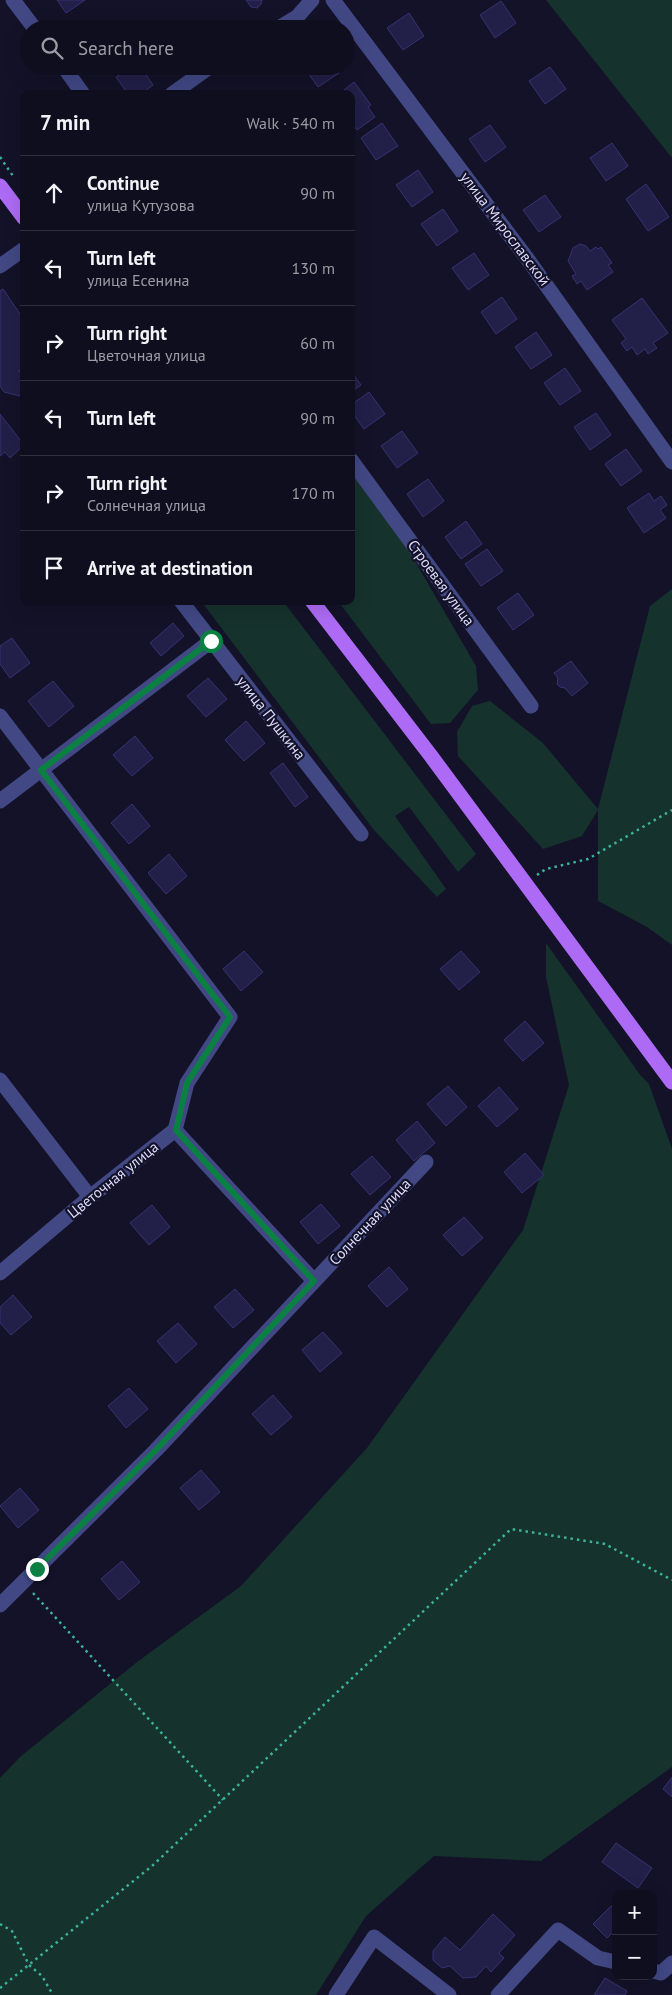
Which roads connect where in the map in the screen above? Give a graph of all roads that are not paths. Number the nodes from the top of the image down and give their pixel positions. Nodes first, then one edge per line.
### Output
1 (13, 0) edge
2 (312, 0) edge
3 (333, 0) edge
4 (28, 20) edge
5 (292, 20) edge
6 (348, 20) edge
7 (355, 29) edge
8 (69, 75) edge
9 (198, 75) edge
10 (80, 90) edge
11 (178, 90) edge
12 (0, 186) edge
13 (20, 213) edge
14 (20, 252) edge
15 (0, 266) edge
16 (672, 462) edge
17 (355, 465) edge
18 (184, 605) edge
19 (315, 605) edge
20 (211, 641) junction
21 (531, 706) dead end
22 (0, 716) edge
23 (41, 770) junction
24 (0, 801) edge
25 (361, 834) dead end
26 (0, 1080) edge
27 (672, 1082) edge
28 (176, 1130) junction
29 (426, 1162) dead end
30 (90, 1197) junction
31 (0, 1273) edge
32 (314, 1281) junction
33 (0, 1605) edge
34 (612, 1961) edge
35 (672, 1963) edge
36 (657, 1972) edge
37 (336, 1995) edge
38 (449, 1995) edge
39 (498, 1995) edge

1 - 4 street
2 - 5 street
3 - 6 street, улица Мирославской
7 - 16 street, улица Мирославской
8 - 10 street
9 - 11 street
12 - 13 main road
14 - 15 street
17 - 21 street, Строевая улица
18 - 20 street, улица Пушкина
19 - 27 main road
20 - 23 street
20 - 25 street, улица Пушкина
22 - 23 street
23 - 24 street
23 - 28 street
26 - 30 street
28 - 30 street, Цветочная улица
28 - 32 street
29 - 32 street, Солнечная улица
30 - 31 street, Цветочная улица
32 - 33 street, Солнечная улица
34 - 39 street
35 - 36 street
37 - 38 street

